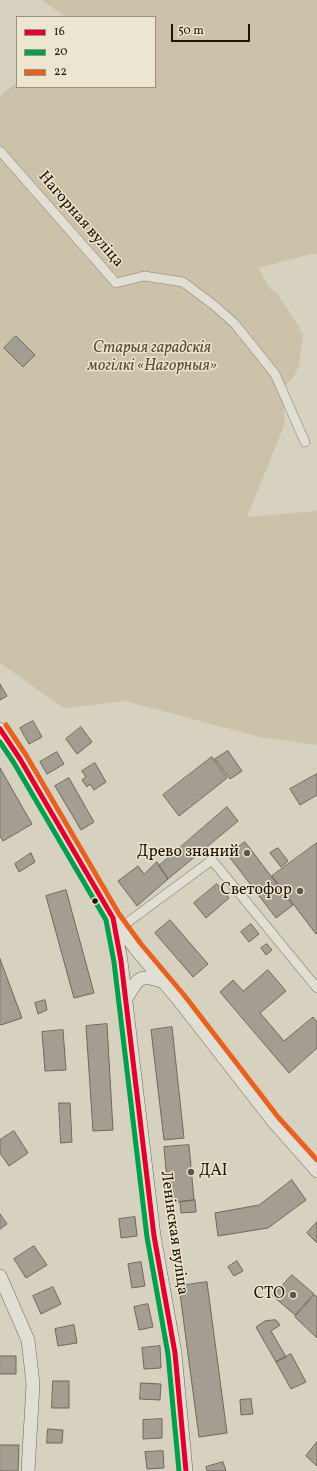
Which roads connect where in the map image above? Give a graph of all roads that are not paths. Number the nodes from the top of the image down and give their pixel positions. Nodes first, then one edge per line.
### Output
1 (0, 151) edge
2 (305, 442) dead end
3 (0, 729) edge
4 (116, 923) junction
5 (164, 982) junction
6 (317, 988) edge
7 (126, 999) junction
8 (317, 1171) edge
9 (0, 1276) edge
10 (28, 1471) edge
11 (186, 1471) edge

1 - 2 street, Нагорная вуліца
3 - 4 main road
4 - 5 main road
4 - 6 street
4 - 7 main road, Ленінская вуліца
5 - 7 main road
5 - 8 main road
7 - 11 main road, Ленінская вуліца
9 - 10 main road

